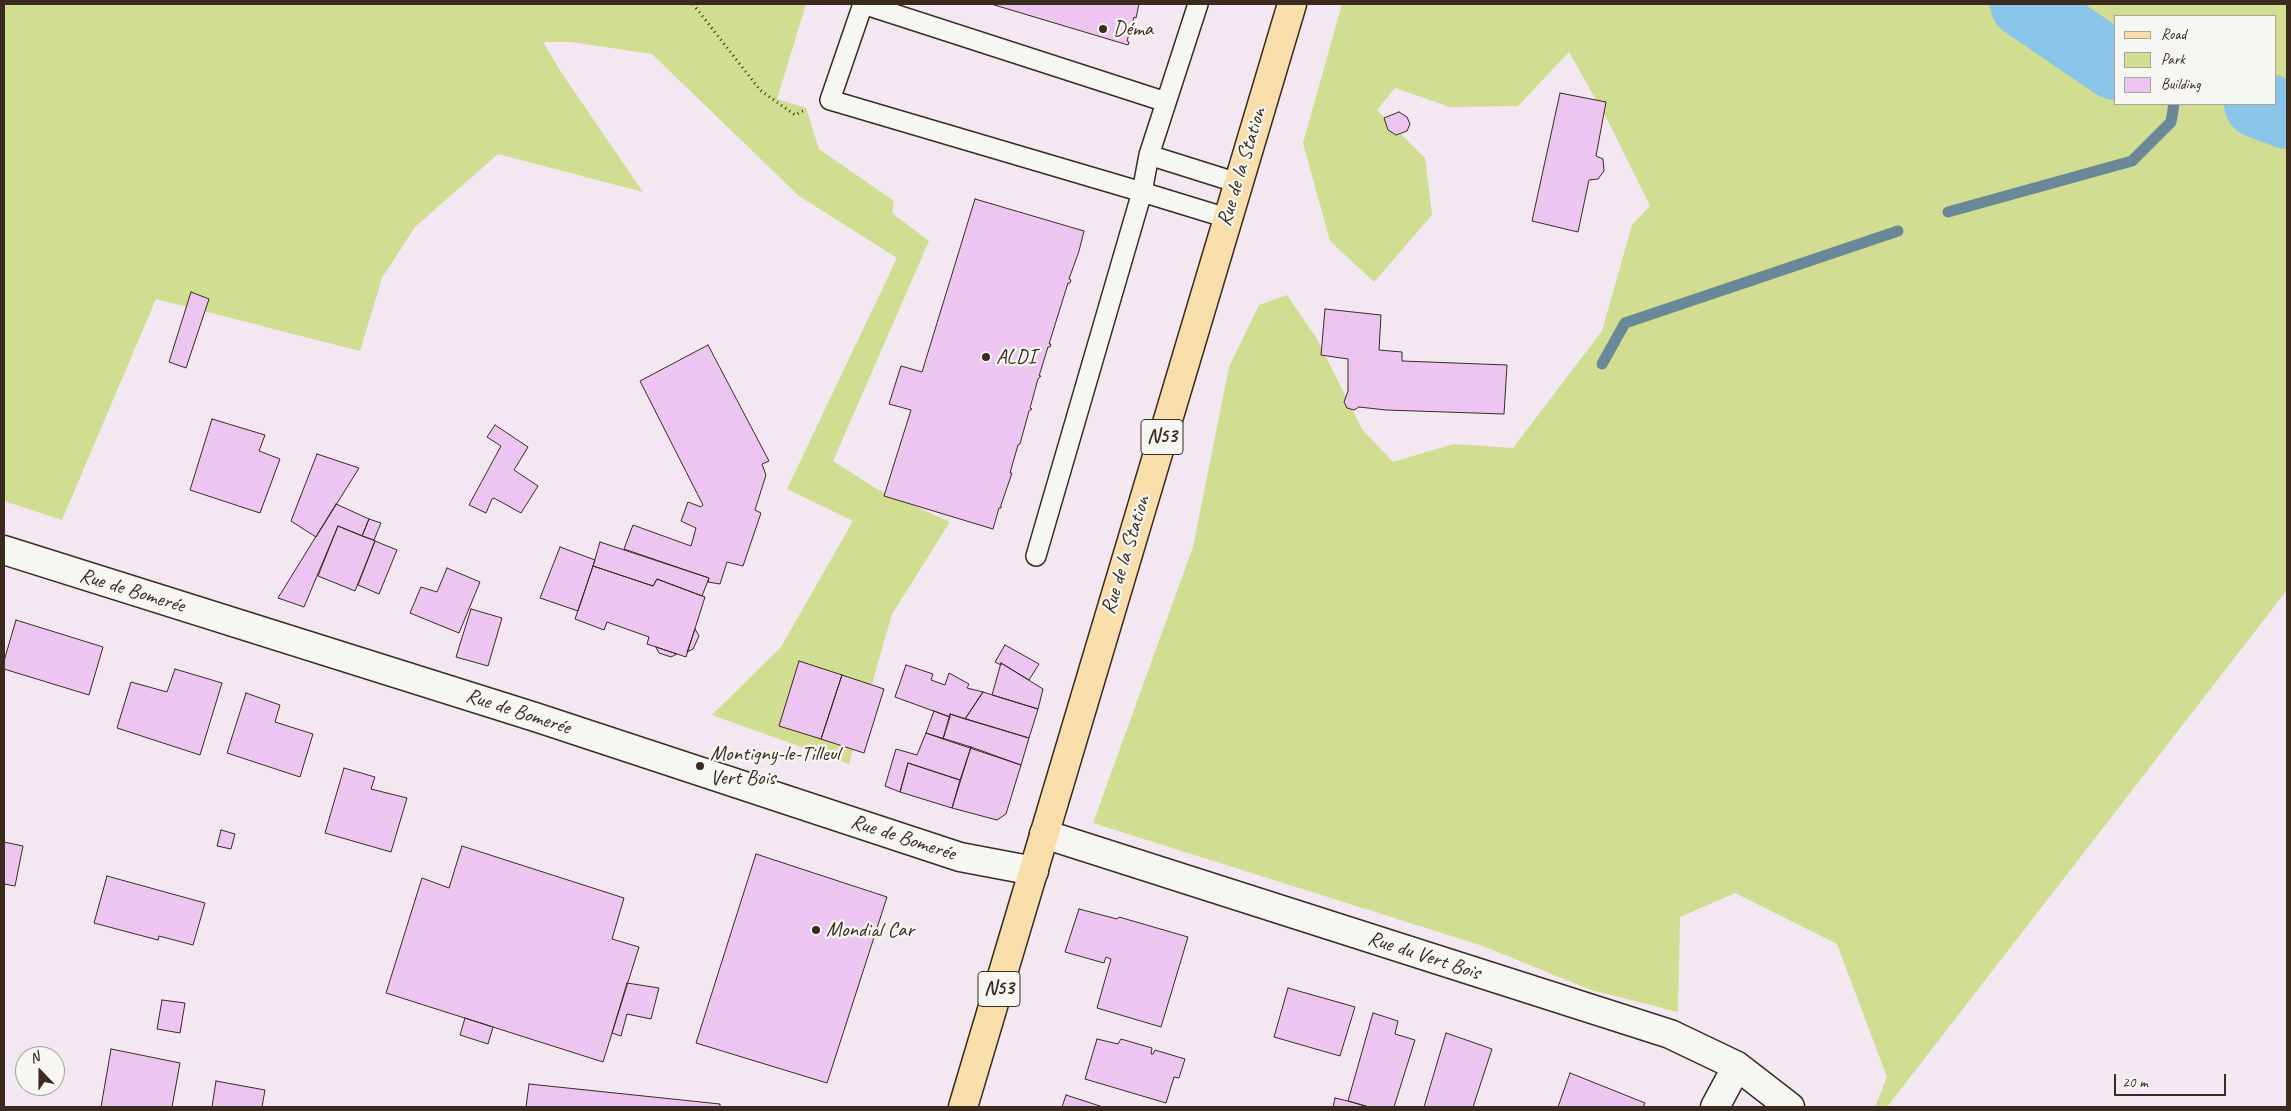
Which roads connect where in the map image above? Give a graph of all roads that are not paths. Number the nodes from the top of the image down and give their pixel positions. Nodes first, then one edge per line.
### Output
1 (863, 4) edge
2 (1198, 4) edge
3 (1292, 4) edge
4 (1166, 102) junction
5 (1149, 154) junction
6 (1238, 183) junction
7 (1142, 192) junction
8 (1228, 218) junction
9 (4, 550) edge
10 (1036, 556) dead end
11 (1044, 834) junction
12 (1034, 871) junction
13 (1736, 1066) junction
14 (963, 1107) edge
15 (1715, 1107) edge
16 (1790, 1107) edge

1 - 4 lane
1 - 7 lane
2 - 4 lane
3 - 6 main road, Rue de la Station / N53
4 - 5 lane
5 - 6 lane
5 - 7 lane
6 - 8 main road, Rue de la Station / N53
7 - 8 lane
7 - 10 lane
8 - 11 main road, Rue de la Station / N53
9 - 12 main road, Rue de Bomerée
11 - 12 main road, Rue de la Station / N53
11 - 13 main road, Rue du Vert Bois
12 - 14 main road, Rue de la Station / N53
13 - 15 main road
13 - 16 main road, Rue du Vert Bois

